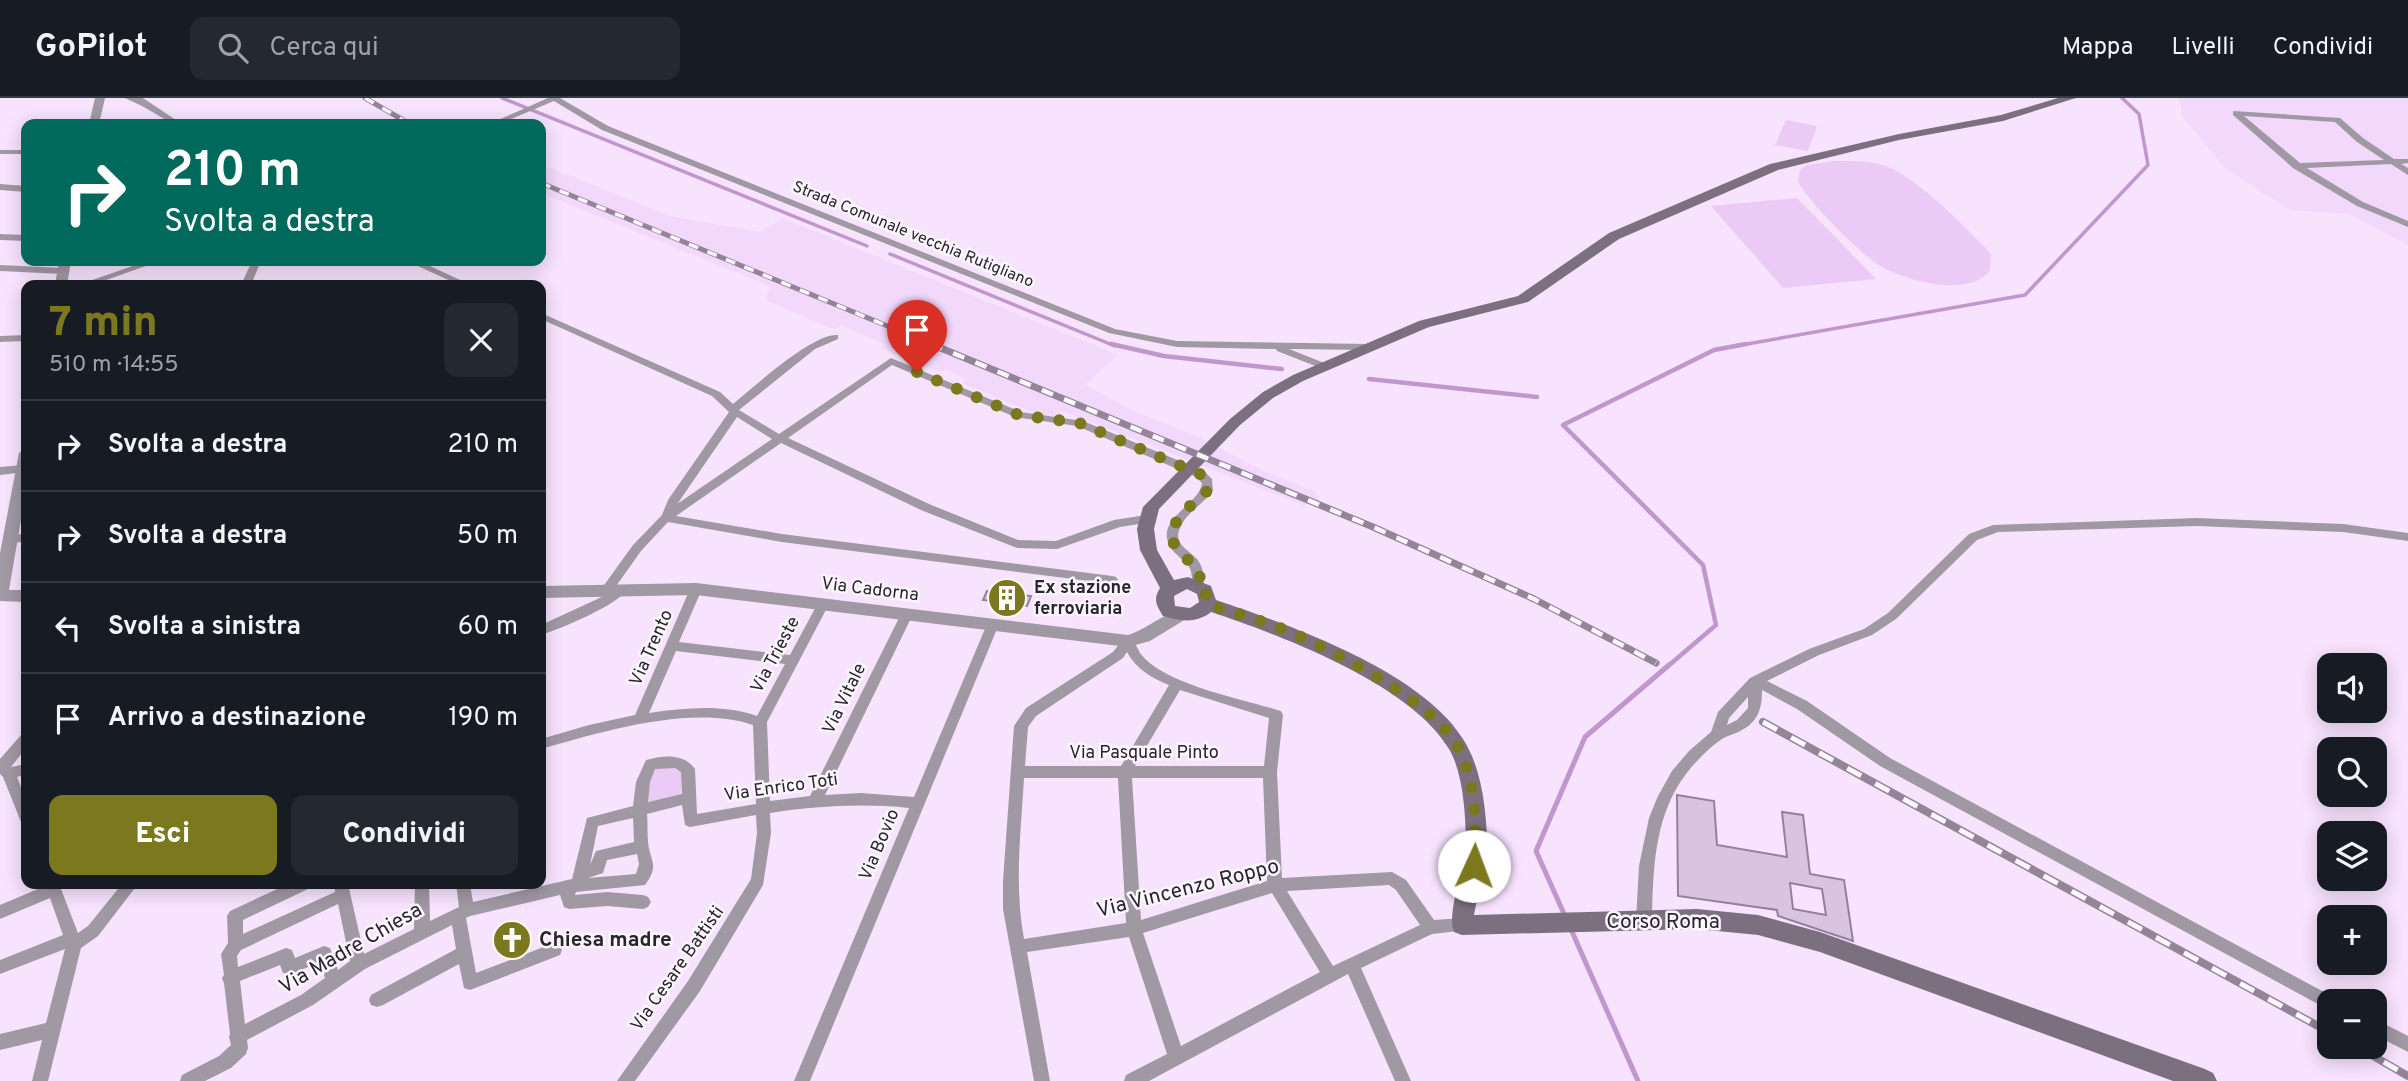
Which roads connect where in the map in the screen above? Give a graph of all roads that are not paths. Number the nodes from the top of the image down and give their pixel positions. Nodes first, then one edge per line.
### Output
1 (554, 98) edge
2 (2070, 98) edge
3 (100, 99) edge
4 (139, 100) edge
5 (519, 113) joint
6 (95, 119) edge
7 (170, 119) edge
8 (505, 119) edge
9 (0, 152) edge
10 (21, 152) edge
11 (2408, 161) edge
12 (2392, 162) junction
13 (2296, 166) junction
14 (2408, 172) edge
15 (2, 188) edge
16 (21, 189) edge
17 (2408, 224) edge
18 (0, 236) edge
19 (21, 238) edge
20 (64, 266) edge
21 (140, 266) edge
22 (423, 266) edge
23 (0, 268) edge
24 (98, 280) edge
25 (455, 280) edge
26 (546, 318) edge
27 (834, 337) dead end
28 (21, 338) edge
29 (0, 339) edge
30 (1274, 346) junction
31 (1312, 347) junction
32 (1369, 347) junction
33 (1298, 356) junction
34 (1323, 366) junction
35 (1298, 378) junction
36 (735, 410) junction
37 (779, 438) junction
38 (21, 462) edge
39 (0, 471) edge
40 (21, 477) edge
41 (666, 517) junction
42 (1146, 519) junction
43 (2408, 537) edge
44 (21, 538) edge
45 (9, 540) junction
46 (1112, 580) dead end
47 (1198, 585) junction
48 (1170, 588) junction
49 (696, 589) junction
50 (613, 591) junction
51 (546, 593) edge
52 (0, 596) edge
53 (21, 596) edge
54 (823, 604) junction
55 (1208, 604) junction
56 (906, 614) junction
57 (1180, 615) junction
58 (993, 624) junction
59 (546, 628) edge
60 (1128, 641) junction
61 (673, 646) junction
62 (794, 660) junction
63 (1755, 681) junction
64 (1176, 685) junction
65 (639, 721) junction
66 (760, 722) junction
67 (546, 743) edge
68 (21, 746) edge
69 (4, 769) edge
70 (1018, 772) junction
71 (1125, 772) junction
72 (1270, 772) junction
73 (688, 798) junction
74 (815, 800) junction
75 (919, 803) junction
76 (21, 807) edge
77 (641, 808) junction
78 (763, 809) junction
79 (641, 846) junction
80 (576, 882) junction
81 (1275, 885) junction
82 (546, 886) edge
83 (47, 889) edge
84 (54, 889) edge
85 (127, 889) edge
86 (292, 889) edge
87 (342, 889) edge
88 (422, 889) edge
89 (463, 889) edge
90 (520, 889) edge
91 (643, 902) dead end
92 (0, 912) edge
93 (462, 912) junction
94 (1644, 920) junction
95 (1462, 925) junction
96 (1430, 928) junction
97 (1135, 929) junction
98 (422, 932) junction
99 (73, 942) junction
100 (236, 945) junction
101 (1017, 947) junction
102 (554, 950) dead end
103 (464, 953) junction
104 (359, 964) junction
105 (1352, 964) junction
106 (0, 967) edge
107 (1330, 975) junction
108 (230, 978) junction
109 (334, 981) junction
110 (470, 982) joint
111 (2317, 996) edge
112 (377, 1000) dead end
113 (54, 1028) junction
114 (2387, 1033) edge
115 (237, 1037) junction
116 (0, 1042) edge
117 (2408, 1044) edge
118 (1176, 1058) junction
119 (40, 1081) edge
120 (188, 1081) edge
121 (625, 1081) edge
122 (802, 1081) edge
123 (1042, 1081) edge
124 (1132, 1081) edge
125 (1403, 1081) edge
126 (2205, 1081) edge

1 - 5 street
1 - 30 street, Strada Comunale vecchia Rutigliano
2 - 32 main road
3 - 6 street
4 - 7 street
5 - 8 street
9 - 10 street
11 - 12 street
12 - 13 street
12 - 13 street
12 - 14 street
13 - 17 street
15 - 16 street
18 - 19 street
20 - 23 street
21 - 24 street
22 - 25 street
26 - 36 street
27 - 36 street
28 - 29 street
30 - 31 street, Strada Comunale vecchia Rutigliano
30 - 33 street, Strada Comunale vecchia Rutigliano
31 - 32 street, Strada Comunale vecchia Rutigliano
31 - 34 street
32 - 34 main road
33 - 34 street, Strada Comunale vecchia Rutigliano
33 - 35 street
34 - 35 main road
35 - 42 main road
36 - 37 street
36 - 41 street
37 - 41 street
37 - 42 street
37 - 47 street
38 - 39 street
40 - 45 street
41 - 46 street
41 - 50 street
42 - 48 main road
43 - 63 street
44 - 45 street
45 - 52 street
47 - 48 main road
47 - 55 main road
48 - 57 main road
49 - 50 street, Via Cadorna
49 - 54 street, Via Cadorna
49 - 61 street, Via Trento
50 - 51 street, Via Cadorna
50 - 59 street
52 - 53 street
54 - 56 street, Via Cadorna
54 - 62 street, Via Trieste
55 - 57 main road
55 - 95 main road
56 - 58 street, Via Cadorna
56 - 74 street, Via Vitale
57 - 60 street
58 - 60 street, Via Cadorna
58 - 75 street, Via Bovio
60 - 64 street
60 - 70 street
61 - 62 street
61 - 65 street, Via Trento
62 - 66 street, Via Trieste
63 - 94 street
63 - 111 street
64 - 71 street
64 - 72 street
65 - 66 street
65 - 67 street
66 - 78 street, Via Cesare Battisti
68 - 69 street
69 - 76 street
70 - 71 street, Via Pasquale Pinto
70 - 101 street
71 - 72 street, Via Pasquale Pinto
71 - 97 street
72 - 81 street
73 - 77 street
73 - 77 street
73 - 78 street, Via Enrico Toti
74 - 75 street, Via Enrico Toti
74 - 78 street, Via Enrico Toti
75 - 122 street, Via Bovio
77 - 79 street
77 - 80 street
78 - 121 street, Via Cesare Battisti
79 - 80 street
79 - 80 street
80 - 82 street, Via Madre Chiesa
80 - 91 street
81 - 96 street, Via Vincenzo Roppo
81 - 97 street, Via Vincenzo Roppo
81 - 107 street
83 - 92 street
84 - 99 street
85 - 99 street
86 - 100 street
87 - 100 street
87 - 104 street
88 - 98 street
89 - 93 street
90 - 93 street, Via Madre Chiesa
93 - 98 street, Via Madre Chiesa
93 - 103 street
94 - 95 main road, Corso Roma
94 - 126 main road, Corso Roma
95 - 96 street, Corso Roma
96 - 105 street, Corso Roma
97 - 101 street, Via Vincenzo Roppo
97 - 118 street
98 - 104 street, Via Madre Chiesa
99 - 106 street
99 - 113 street
100 - 108 street
101 - 123 street
102 - 110 street
103 - 110 street
103 - 112 street
104 - 109 street, Via Madre Chiesa
105 - 107 street, Corso Roma
105 - 125 street
107 - 118 street, Corso Roma
108 - 109 street
108 - 115 street
109 - 115 street, Via Madre Chiesa
113 - 116 street
113 - 119 street
114 - 117 street
115 - 120 street
118 - 124 street, Corso Roma

